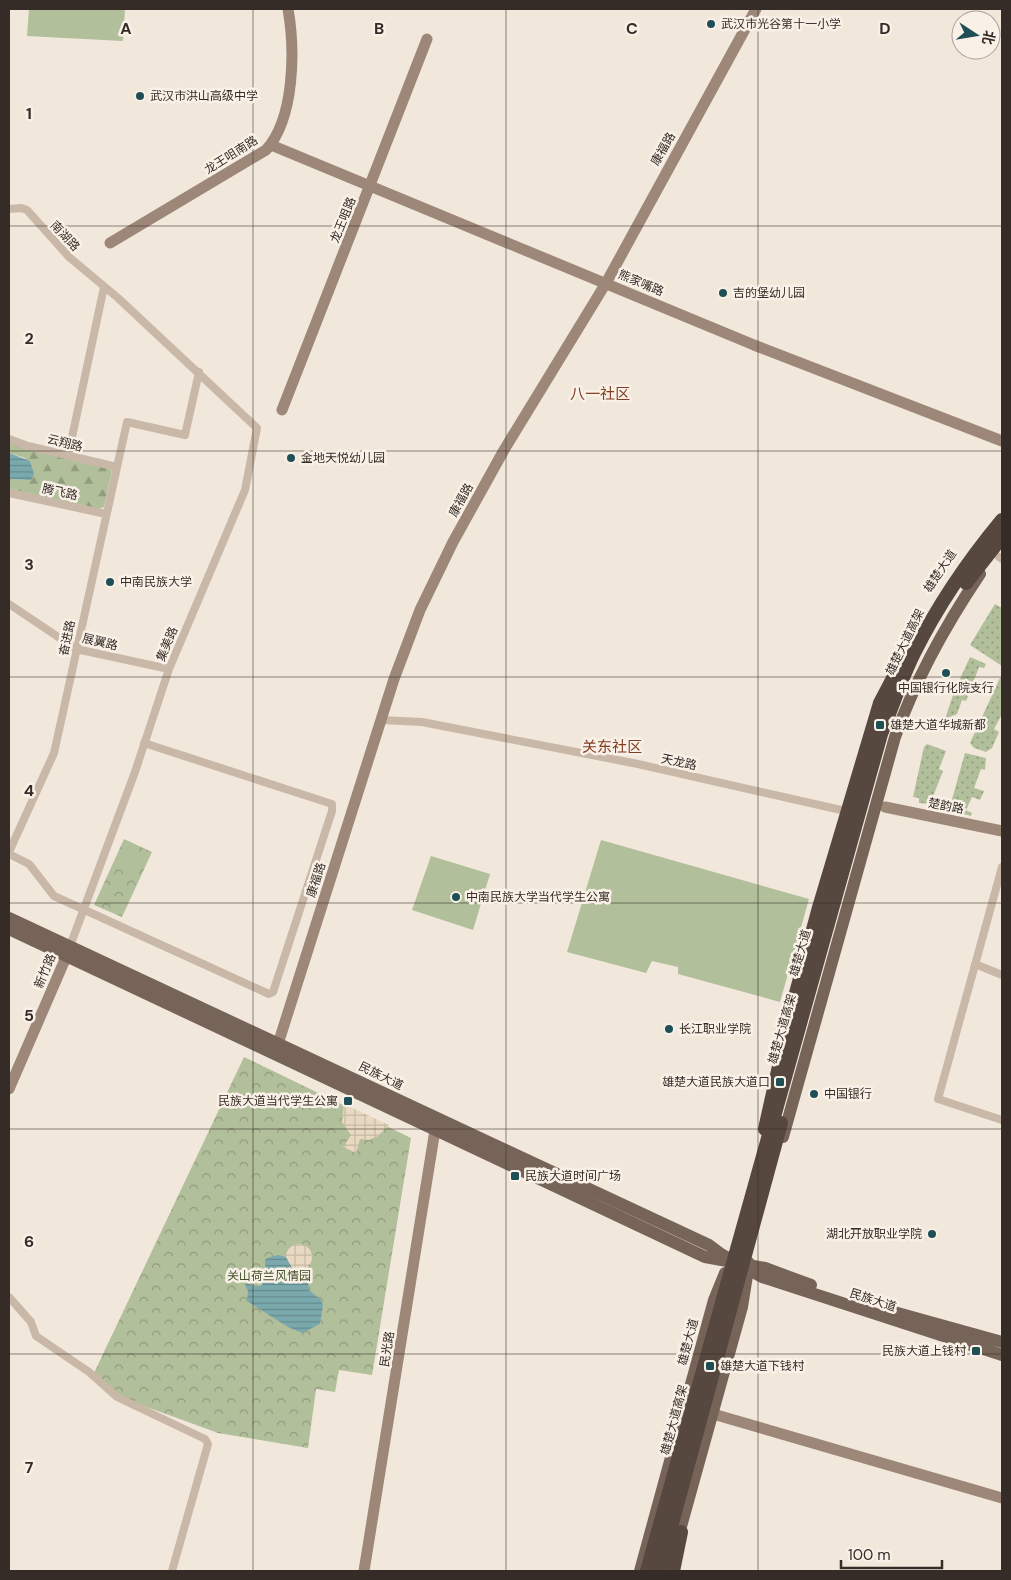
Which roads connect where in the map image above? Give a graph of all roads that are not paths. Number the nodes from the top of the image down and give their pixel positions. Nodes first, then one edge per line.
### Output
1 (288, 9) edge
2 (756, 9) edge
3 (427, 39) dead end
4 (271, 145) junction
5 (371, 186) junction
6 (9, 210) edge
7 (110, 243) dead end
8 (606, 283) junction
9 (104, 287) junction
10 (199, 372) junction
11 (282, 410) dead end
12 (9, 439) edge
13 (1002, 441) edge
14 (68, 456) junction
15 (117, 467) junction
16 (9, 493) edge
17 (1002, 512) edge
18 (106, 514) junction
19 (1002, 520) edge
20 (987, 530) junction
21 (1002, 537) edge
22 (1001, 551) edge
23 (9, 604) edge
24 (937, 611) junction
25 (76, 649) junction
26 (169, 669) junction
27 (381, 720) junction
28 (144, 743) junction
29 (885, 807) dead end
30 (853, 813) junction
31 (1002, 831) edge
32 (9, 853) edge
33 (1002, 866) edge
34 (84, 910) junction
35 (9, 918) edge
36 (9, 929) edge
37 (68, 951) junction
38 (975, 964) junction
39 (1002, 975) edge
40 (278, 1044) junction
41 (9, 1089) edge
42 (1002, 1120) edge
43 (436, 1130) junction
44 (764, 1131) junction
45 (739, 1264) junction
46 (9, 1297) edge
47 (1002, 1342) edge
48 (1002, 1355) edge
49 (713, 1414) junction
50 (1002, 1498) edge
51 (681, 1532) junction
52 (172, 1571) edge
53 (364, 1571) edge
54 (640, 1571) edge
55 (647, 1571) edge
56 (659, 1571) edge
57 (666, 1571) edge
58 (674, 1571) edge

1 - 4 street, 龙王咀南路
2 - 8 street, 康福路
3 - 5 street, 龙王咀路
4 - 5 street, 熊家嘴路
4 - 7 street, 龙王咀南路
5 - 8 street, 熊家嘴路
5 - 11 street, 龙王咀路
6 - 9 street, 南湖路
8 - 13 street, 熊家嘴路
8 - 27 street, 康福路
9 - 10 street, 南湖路
9 - 14 street
10 - 15 street, 奋进路
10 - 26 street, 集美路
12 - 14 street, 云翔路
14 - 15 street, 云翔路
15 - 18 street, 奋进路
16 - 18 street, 腾飞路
17 - 20 main road, 雄楚大道
18 - 25 street, 奋进路
19 - 24 highway, 雄楚大道高架, bridge
20 - 22 main road
20 - 30 main road, 雄楚大道
21 - 56 highway, 雄楚大道高架, bridge
22 - 45 main road, 雄楚大道
23 - 25 street, 展翼路
24 - 44 highway, bridge
24 - 55 highway, 雄楚大道高架, bridge
25 - 26 street, 展翼路
25 - 32 street, 奋进路
26 - 28 street, 集美路
27 - 30 street, 天龙路
27 - 40 street, 康福路
28 - 34 street, 集美路
28 - 34 street
29 - 31 street, 楚韵路
30 - 44 main road, 雄楚大道
32 - 34 street
33 - 38 street
34 - 37 street, 集美路
35 - 37 main road, 民族大道
36 - 37 main road, 民族大道
37 - 40 main road, 民族大道
37 - 41 street, 新竹路
37 - 43 main road, 民族大道
38 - 39 street
38 - 42 street
40 - 45 main road, 民族大道
43 - 45 main road, 民族大道
43 - 53 street, 民光路
44 - 45 main road, 雄楚大道
45 - 47 main road, 民族大道
45 - 48 main road, 民族大道
45 - 49 main road, 雄楚大道
45 - 54 main road, 雄楚大道
46 - 52 street
49 - 50 street
49 - 51 main road, 雄楚大道
51 - 57 main road, 雄楚大道
51 - 58 highway

